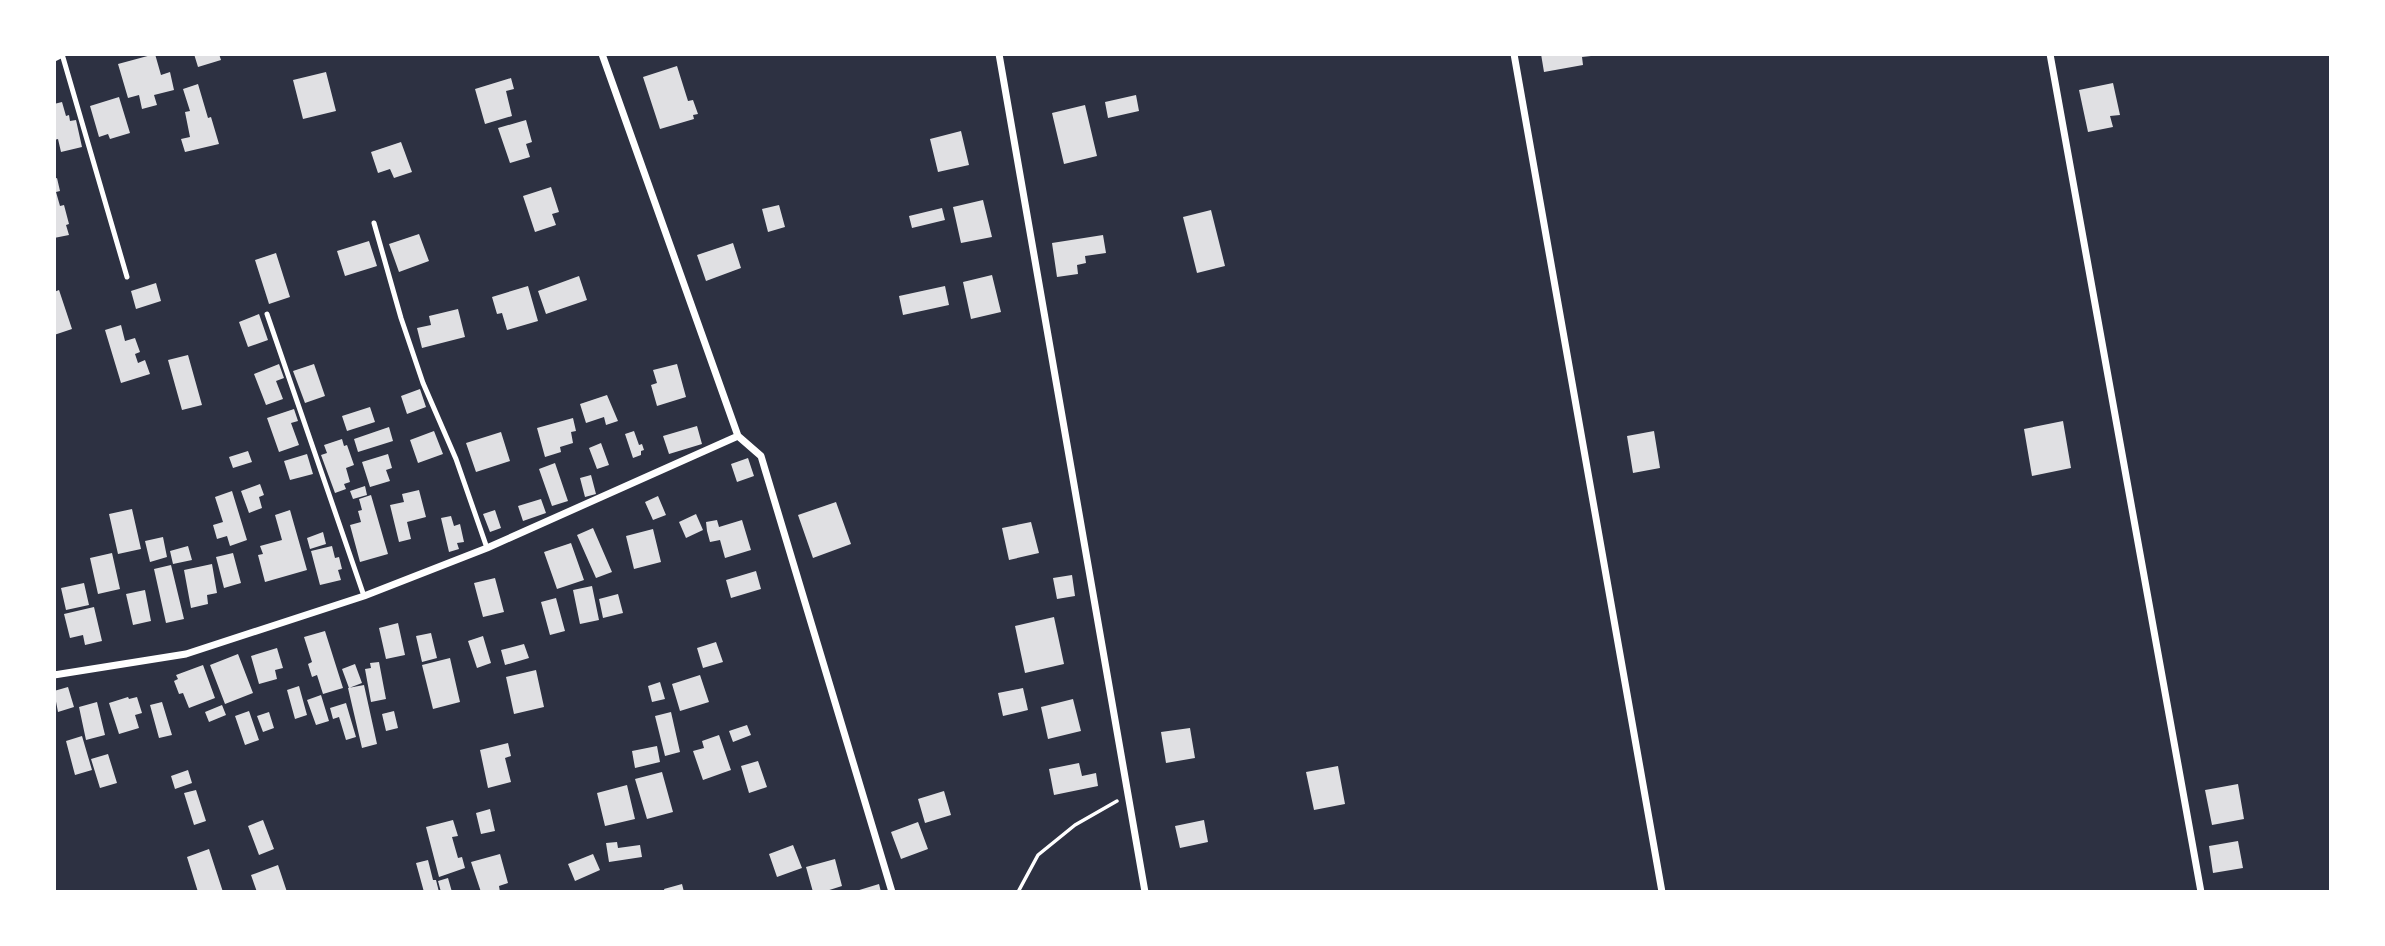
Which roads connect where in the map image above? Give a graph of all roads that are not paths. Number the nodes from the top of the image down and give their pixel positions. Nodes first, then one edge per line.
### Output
1 (62, 54) edge
2 (602, 54) edge
3 (999, 54) edge
4 (1514, 54) edge
5 (2050, 54) edge
6 (54, 58) edge
7 (374, 223) dead end
8 (127, 277) dead end
9 (267, 314) dead end
10 (738, 436) junction
11 (487, 548) junction
12 (364, 596) junction
13 (54, 674) edge
14 (891, 892) edge
15 (1145, 892) edge
16 (1662, 892) edge
17 (2201, 892) edge

1 - 6 street
1 - 8 lane
2 - 10 street
3 - 15 street
4 - 16 street
5 - 17 street
7 - 11 lane
9 - 12 lane
10 - 11 street
10 - 14 street
11 - 12 street
12 - 13 street

